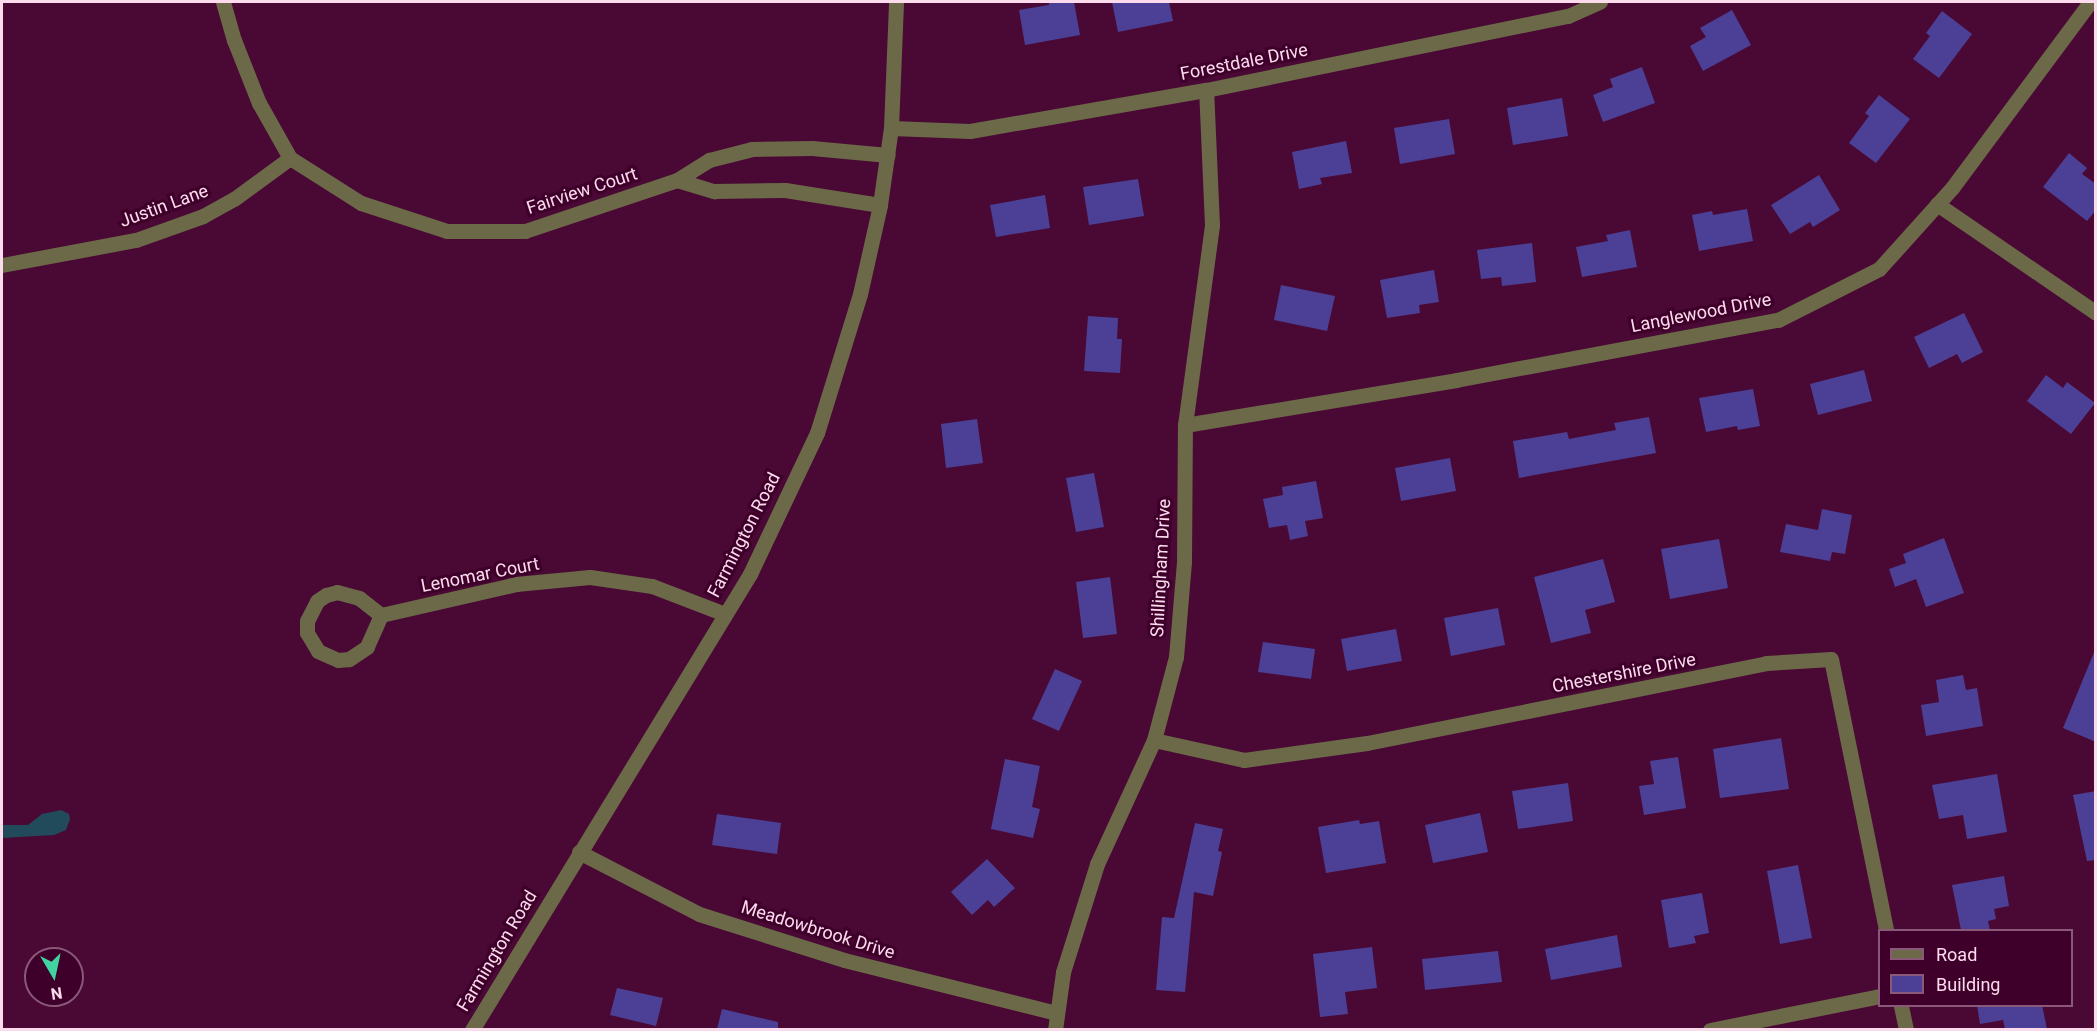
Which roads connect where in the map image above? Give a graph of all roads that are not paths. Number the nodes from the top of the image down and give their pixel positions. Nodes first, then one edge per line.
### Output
1 (223, 2) edge
2 (896, 2) edge
3 (1600, 2) edge
4 (2090, 2) edge
5 (1206, 90) junction
6 (891, 128) junction
7 (888, 154) junction
8 (290, 158) junction
9 (677, 180) junction
10 (1937, 204) junction
11 (880, 205) junction
12 (2, 265) edge
13 (2096, 313) edge
14 (1185, 425) junction
15 (725, 614) junction
16 (381, 615) junction
17 (1154, 740) junction
18 (579, 852) junction
19 (1886, 929) edge
20 (1878, 996) edge
21 (1901, 1007) edge
22 (1057, 1013) junction
23 (472, 1029) edge
24 (1055, 1029) edge
25 (1710, 1029) edge
26 (1906, 1029) edge

1 - 8 street, Fairview Court
2 - 6 street, Farmington Road
3 - 5 street, Forestdale Drive
4 - 10 street, Langlewood Drive
5 - 6 street, Forestdale Drive
5 - 14 street, Shillingham Drive
6 - 7 street, Farmington Road
7 - 9 street, Fairview Court
7 - 11 street, Farmington Road
8 - 9 street, Fairview Court
8 - 12 street, Justin Lane
9 - 11 street
10 - 13 street
10 - 14 street, Langlewood Drive
11 - 15 street, Farmington Road
14 - 17 street, Shillingham Drive
15 - 16 street, Lenomar Court
15 - 18 street, Farmington Road
16 - 16 street
17 - 19 street, Chestershire Drive
17 - 22 street, Shillingham Drive
18 - 22 street, Meadowbrook Drive
18 - 23 street, Farmington Road
20 - 25 street
21 - 26 street
22 - 24 street, Shillingham Drive

